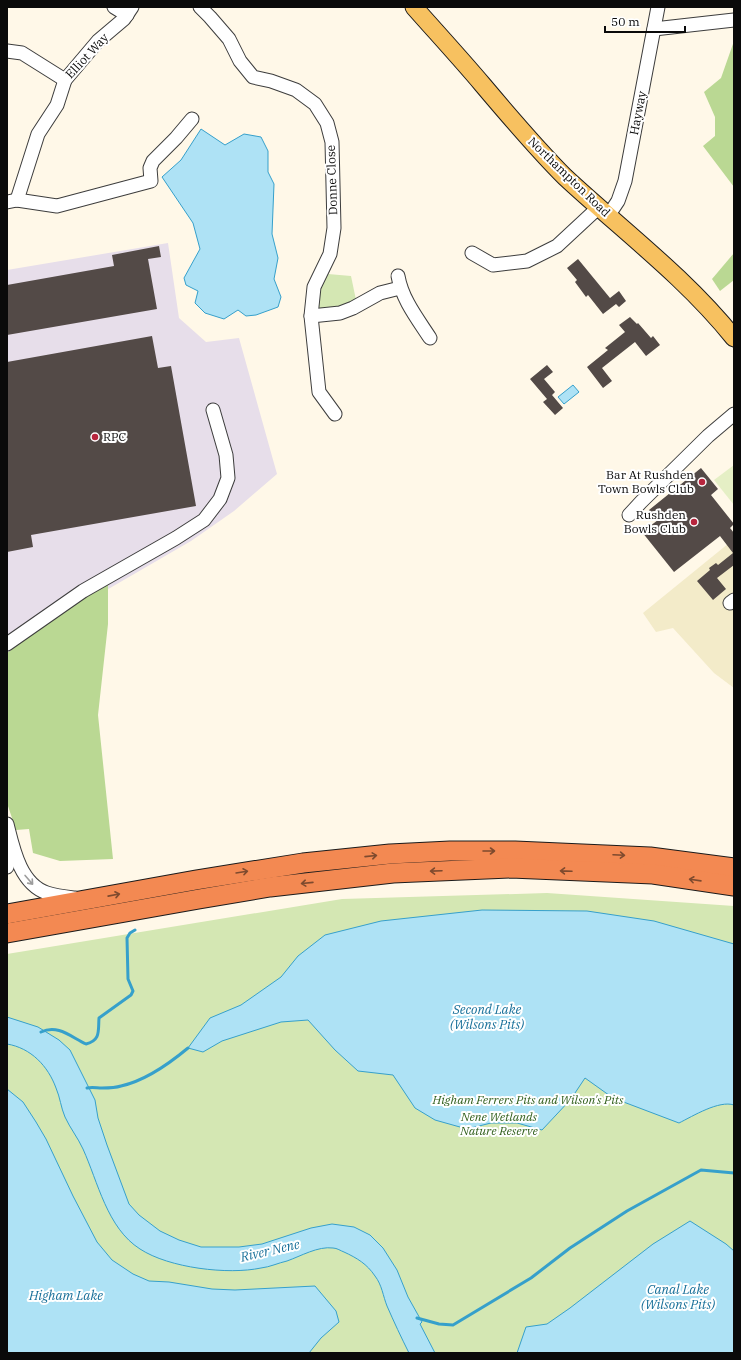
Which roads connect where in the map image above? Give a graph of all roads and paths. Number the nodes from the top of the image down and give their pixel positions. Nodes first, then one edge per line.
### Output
1 (114, 7) edge
2 (200, 7) edge
3 (414, 7) edge
4 (658, 7) edge
5 (129, 11) edge
6 (734, 20) edge
7 (654, 29) junction
8 (7, 51) edge
9 (65, 80) junction
10 (192, 119) dead end
11 (12, 201) edge
12 (604, 212) junction
13 (472, 253) dead end
14 (311, 316) junction
15 (430, 338) dead end
16 (734, 338) edge
17 (213, 410) dead end
18 (335, 414) dead end
19 (734, 414) edge
20 (629, 515) dead end
21 (7, 644) edge
22 (7, 824) edge
23 (12, 846) junction
24 (7, 867) edge
25 (734, 868) edge
26 (734, 886) edge
27 (90, 900) junction
28 (7, 914) edge
29 (7, 934) edge

1 - 5 street
2 - 14 street, Donne Close
3 - 12 main road, Northampton Road
4 - 7 street, Hayway
5 - 9 street, Elliot Way
6 - 7 street
7 - 12 street, Hayway
8 - 9 street
9 - 11 street, Elliot Way
10 - 11 street
12 - 13 street, Hayway
12 - 16 main road, Northampton Road
14 - 15 street
14 - 18 street, Donne Close
17 - 21 street
19 - 20 street
22 - 23 street
23 - 24 street
23 -> 27 street
27 -> 25 highway
26 -> 29 highway
27 - 28 highway

